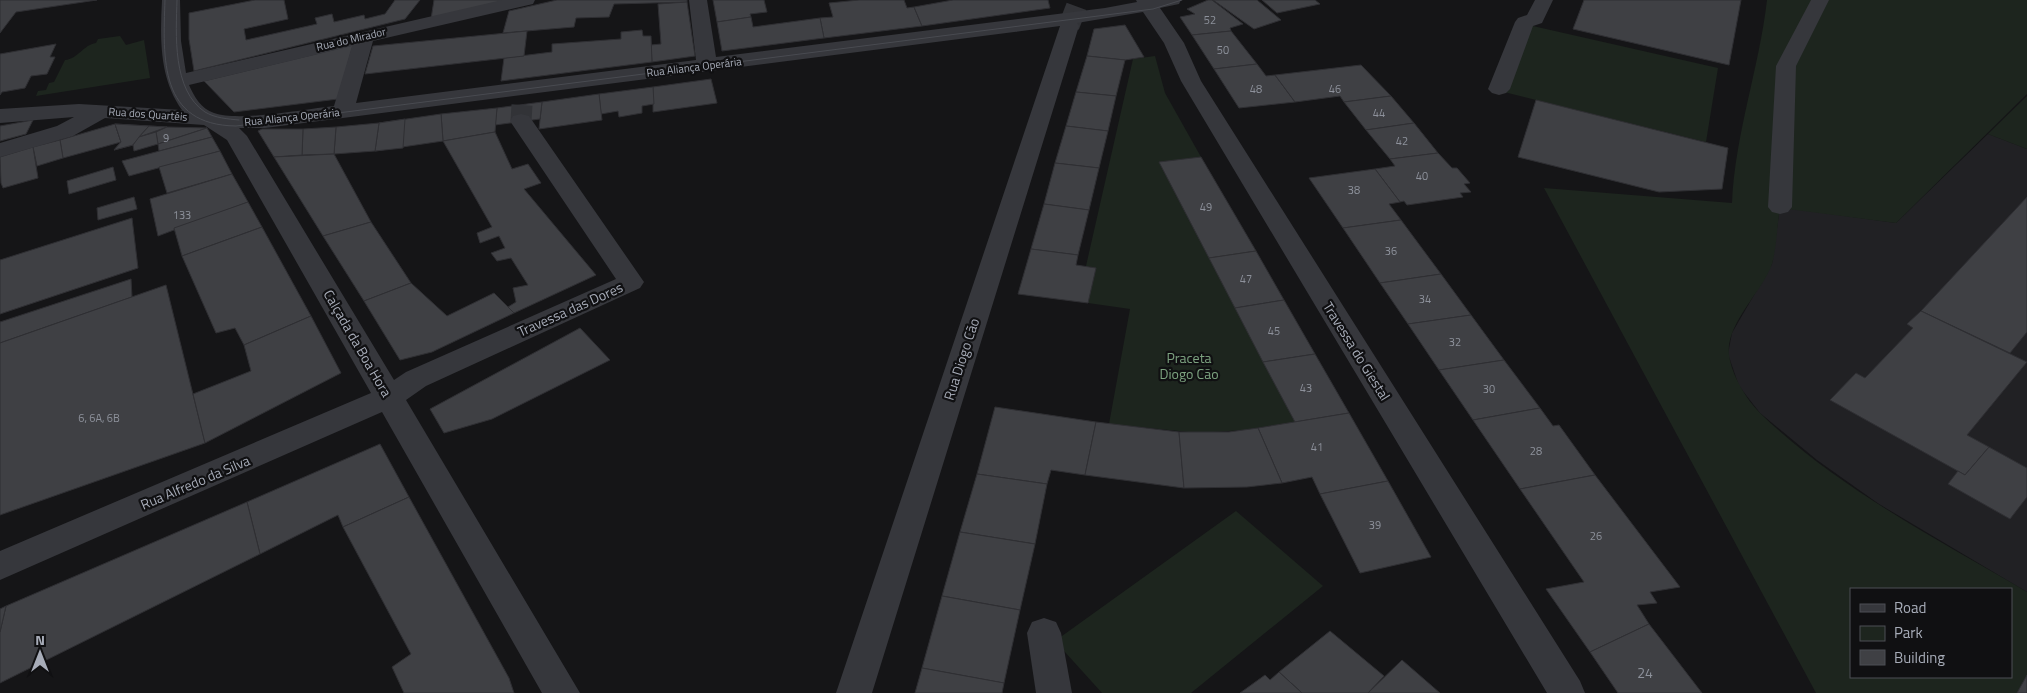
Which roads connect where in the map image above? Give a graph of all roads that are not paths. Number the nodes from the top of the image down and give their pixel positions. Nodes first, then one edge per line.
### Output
1 (171, 0) edge
2 (526, 0) edge
3 (698, 0) edge
4 (1544, 0) edge
5 (1820, 0) edge
6 (1156, 2) edge
7 (1074, 10) tunnel mouth
8 (365, 36) junction
9 (707, 66) junction
10 (178, 81) junction
11 (1500, 89) dead end
12 (522, 104) junction
13 (101, 111) junction
14 (343, 111) junction
15 (0, 116) edge
16 (214, 120) junction
17 (0, 150) edge
18 (1780, 207) dead end
19 (389, 398) junction
20 (0, 566) edge
21 (1044, 633) dead end
22 (562, 693) edge
23 (854, 693) edge
24 (1054, 693) edge
25 (1567, 693) edge

1 - 10 street, Calçada da Boa Hora
2 - 8 street, Rua do Mirador
3 - 9 street
4 - 11 street
5 - 18 street
6 - 9 street, Rua Aliança Operária
6 - 25 street, Travessa do Giestal
7 - 23 street, Rua Diogo Cão
8 - 10 street, Rua do Mirador
8 - 14 street
9 - 12 street, Rua Aliança Operária
10 - 16 street, Calçada da Boa Hora
12 - 14 street, Rua Aliança Operária
12 - 19 street, Travessa das Dores
13 - 15 street
13 - 16 street, Rua dos Quartéis
13 - 17 street, Rua dos Quartéis
14 - 16 street, Rua Aliança Operária
16 - 19 street, Calçada da Boa Hora
19 - 20 street, Rua Alfredo da Silva
19 - 22 street, Calçada da Boa Hora
21 - 24 street

